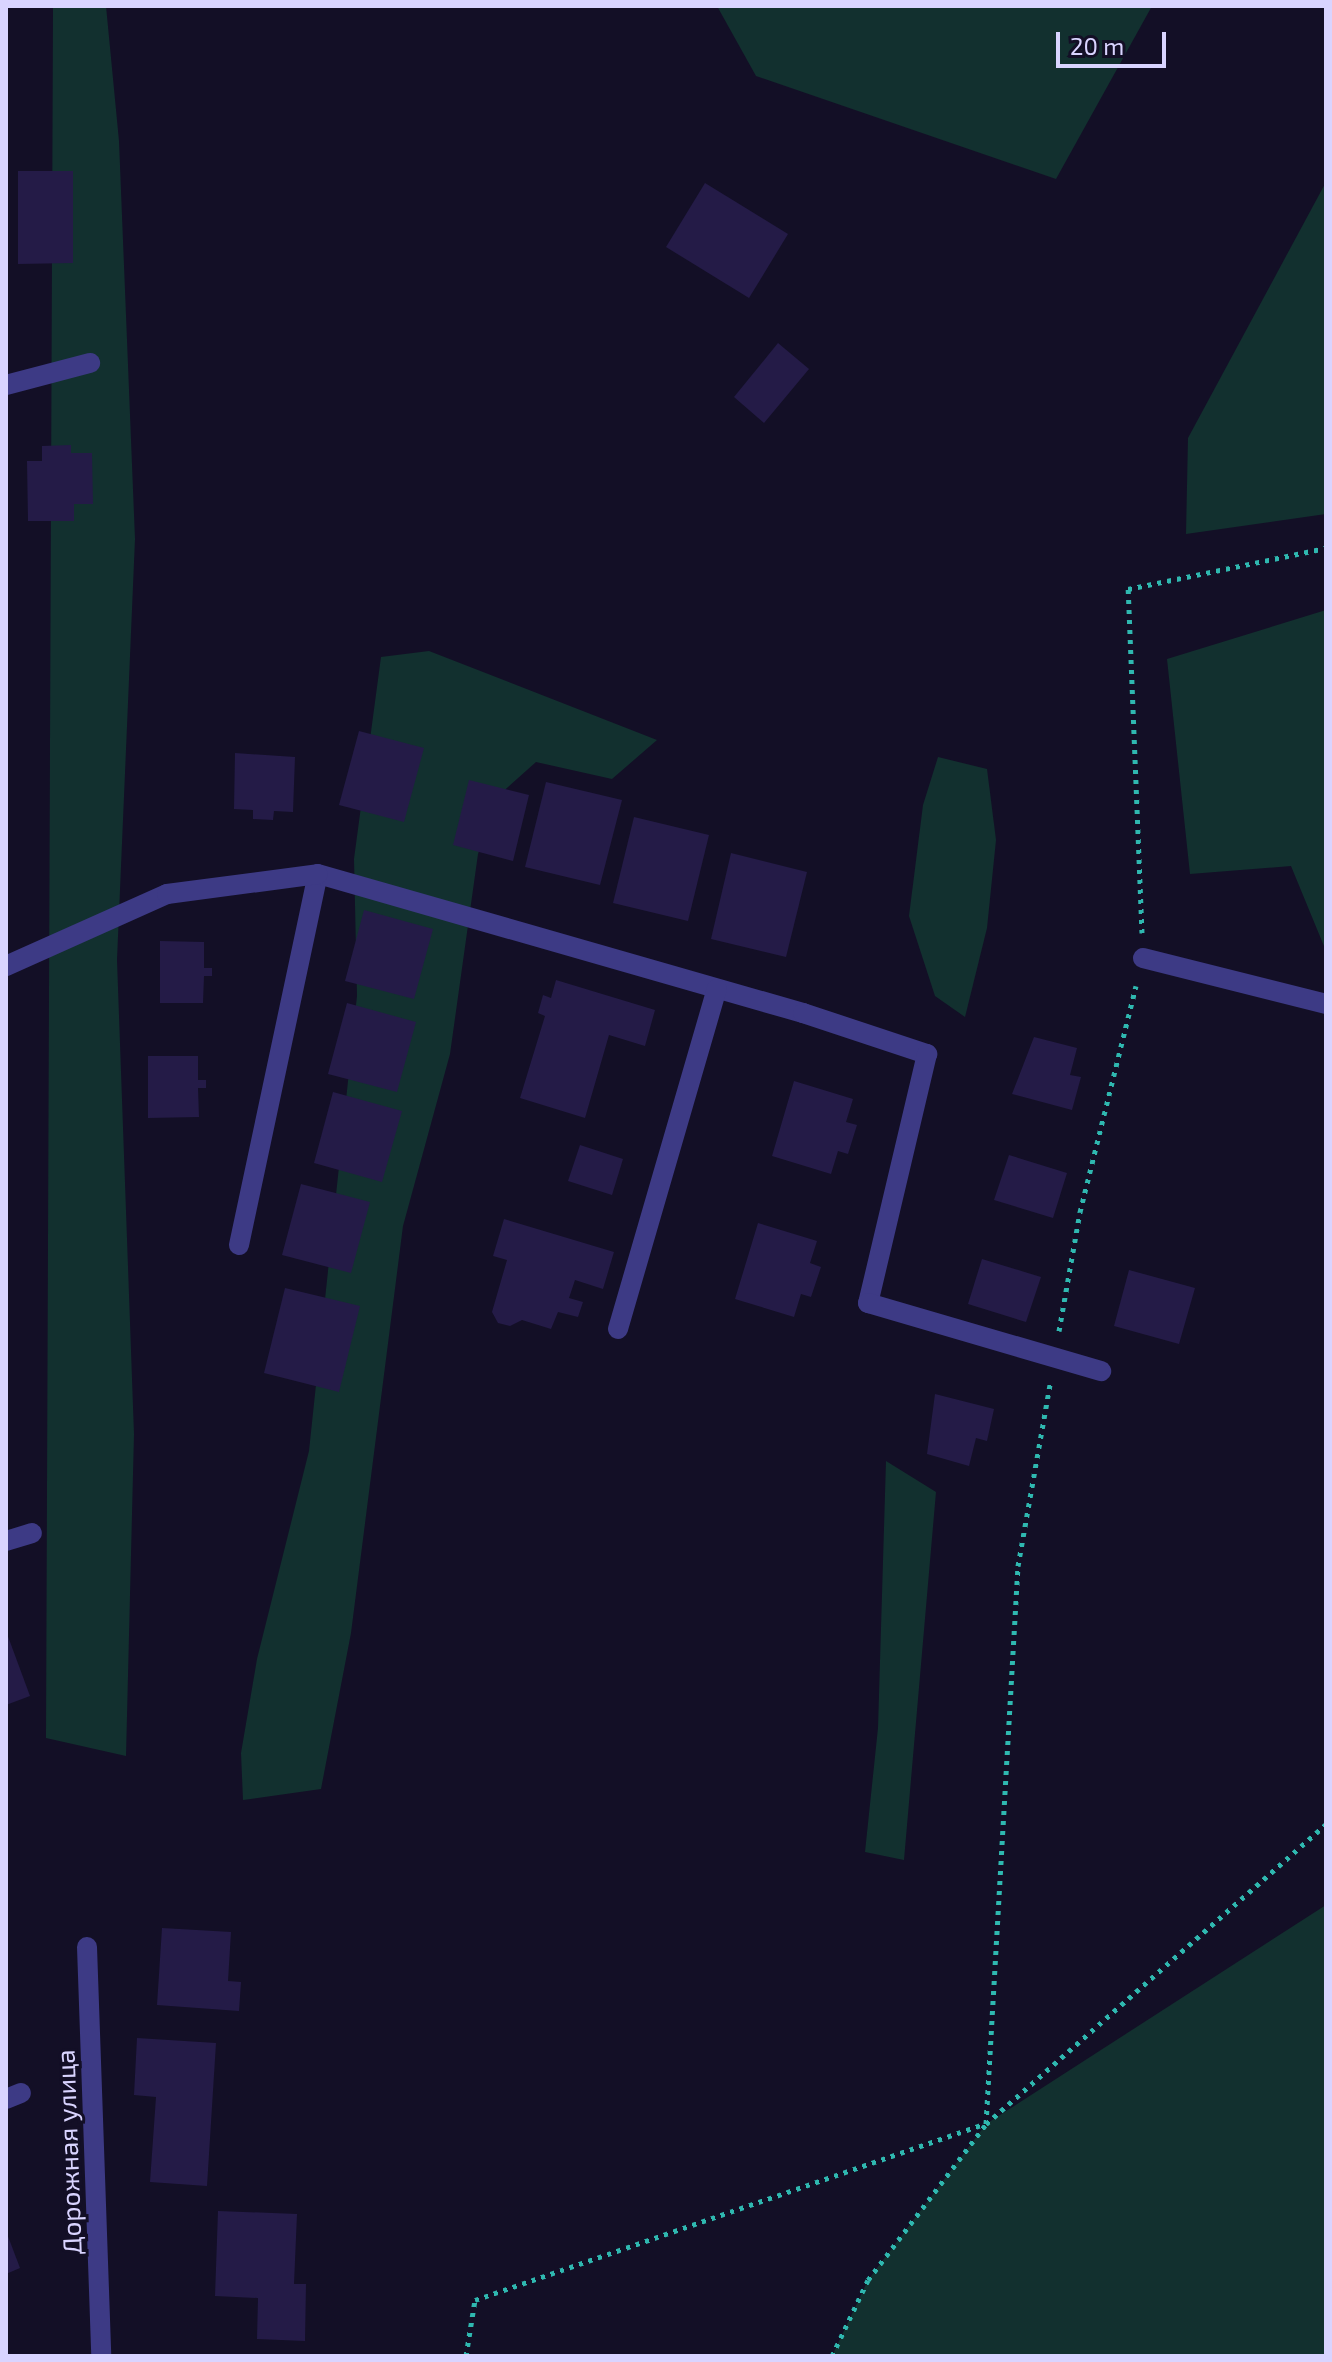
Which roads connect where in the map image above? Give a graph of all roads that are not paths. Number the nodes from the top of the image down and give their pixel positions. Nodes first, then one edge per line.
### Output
1 (90, 363) dead end
2 (6, 385) edge
3 (318, 874) junction
4 (1143, 958) dead end
5 (6, 966) edge
6 (717, 989) junction
7 (1326, 1004) edge
8 (239, 1245) dead end
9 (618, 1329) dead end
10 (1101, 1371) dead end
11 (32, 1533) dead end
12 (6, 1541) edge
13 (87, 1947) dead end
14 (101, 2356) edge

1 - 2 street
3 - 5 street
3 - 6 street
3 - 8 street
4 - 7 street
6 - 9 street
6 - 10 street
11 - 12 street
13 - 14 street, Дорожная улица

